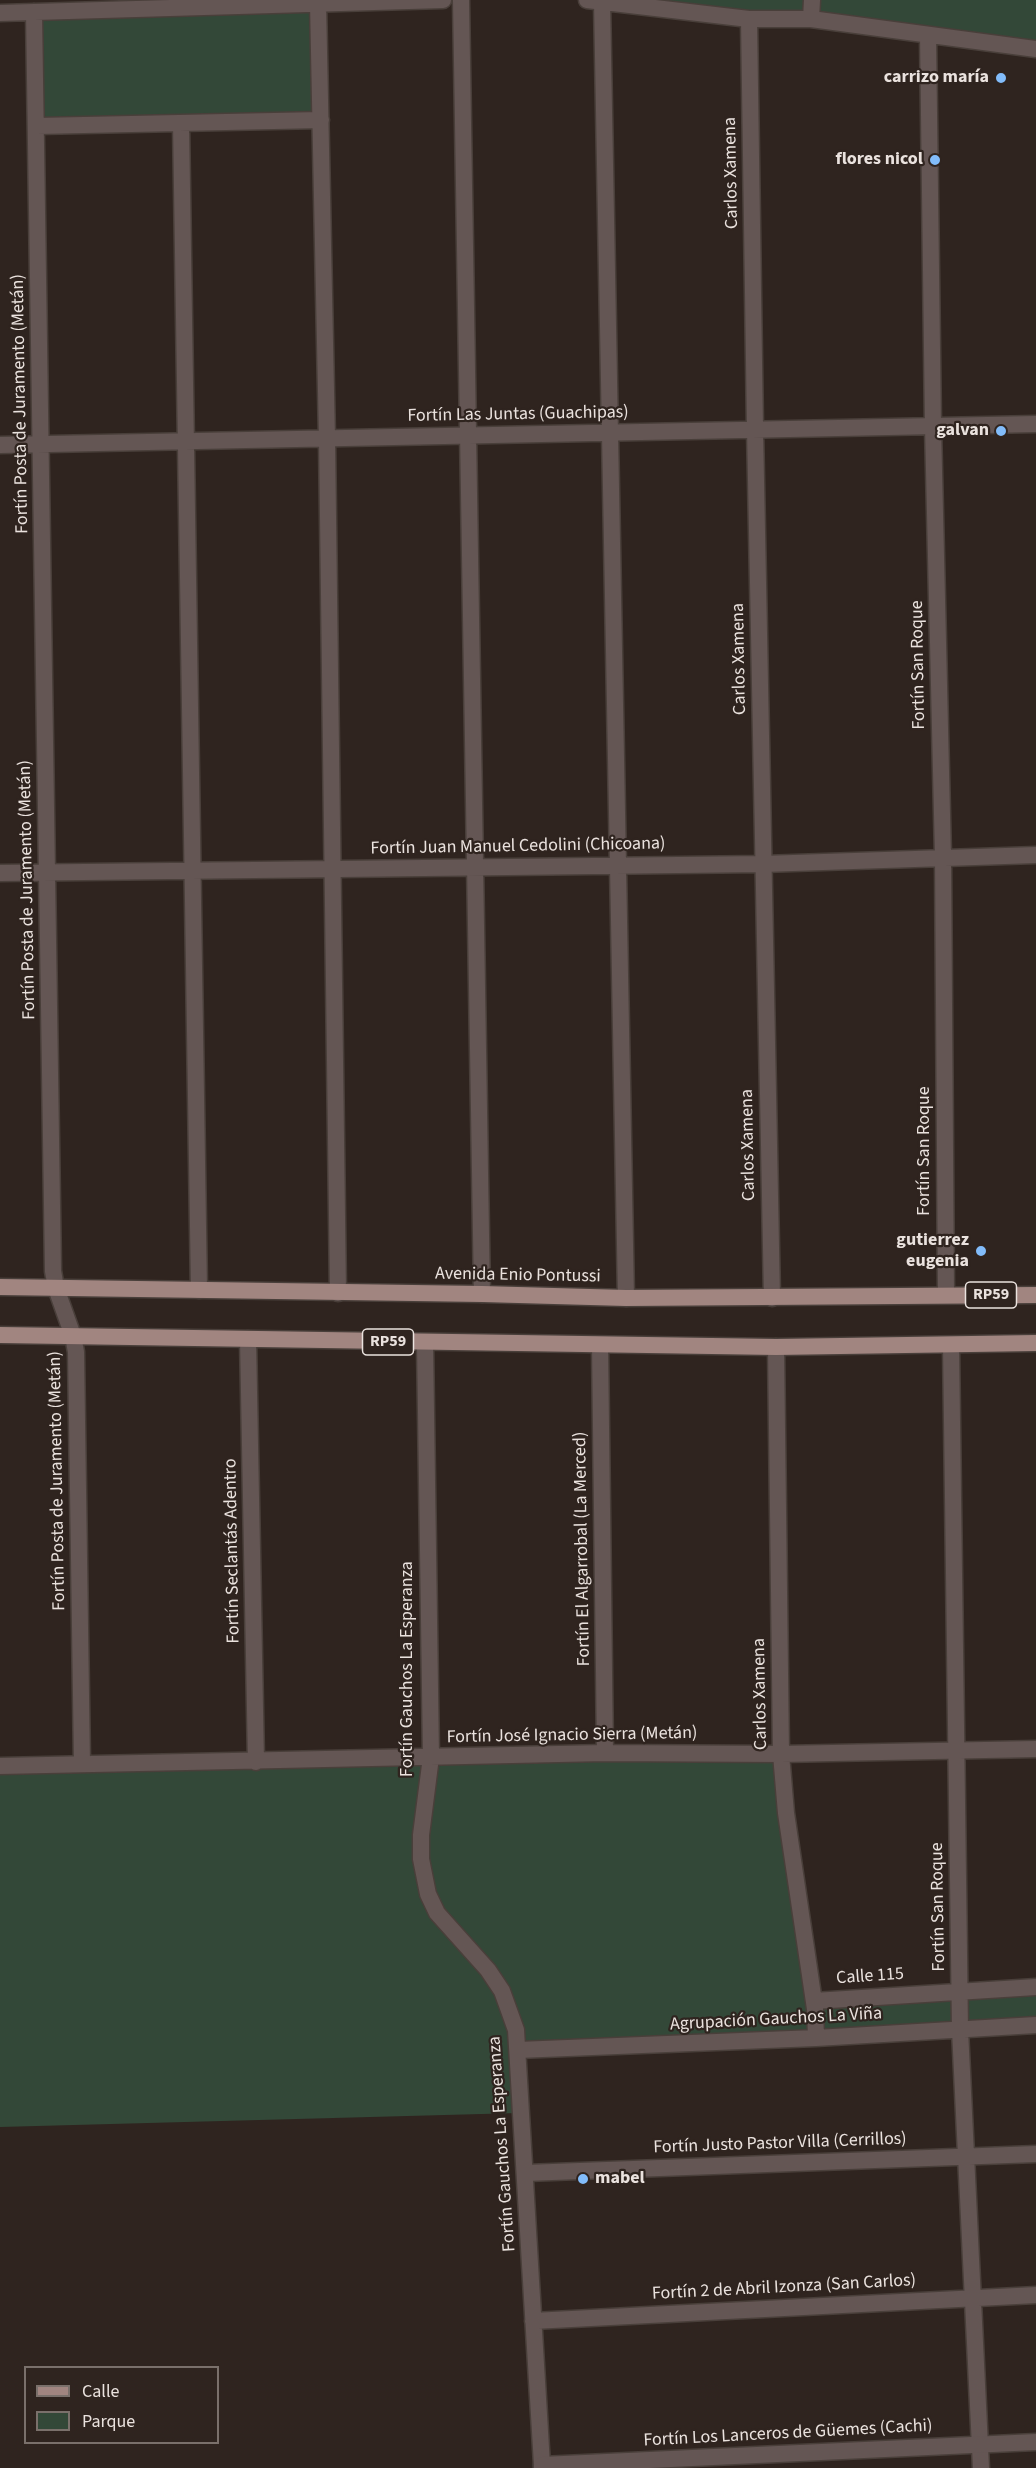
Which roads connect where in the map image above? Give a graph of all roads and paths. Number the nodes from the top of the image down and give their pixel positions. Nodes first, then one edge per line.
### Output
1 (443, 0) edge
2 (461, 0) edge
3 (812, 0) edge
4 (369, 1) edge
5 (594, 1) edge
6 (318, 3) junction
7 (34, 12) junction
8 (0, 13) edge
9 (811, 18) junction
10 (749, 19) junction
11 (928, 35) junction
12 (1036, 49) edge
13 (321, 120) junction
14 (181, 123) junction
15 (37, 126) junction
16 (1036, 424) edge
17 (933, 427) junction
18 (755, 429) junction
19 (609, 433) junction
20 (469, 436) junction
21 (327, 439) junction
22 (186, 443) junction
23 (42, 444) junction
24 (0, 445) edge
25 (1036, 855) edge
26 (943, 857) junction
27 (763, 864) junction
28 (617, 865) junction
29 (477, 867) junction
30 (332, 869) junction
31 (191, 870) junction
32 (0, 873) edge
33 (46, 873) junction
34 (0, 1287) edge
35 (56, 1288) junction
36 (199, 1290) junction
37 (338, 1293) junction
38 (482, 1294) junction
39 (946, 1295) junction
40 (1036, 1295) edge
41 (626, 1298) junction
42 (772, 1298) junction
43 (0, 1335) edge
44 (73, 1336) junction
45 (248, 1338) junction
46 (425, 1343) junction
47 (1036, 1343) edge
48 (600, 1345) junction
49 (951, 1345) junction
50 (776, 1347) junction
51 (957, 1749) junction
52 (1036, 1749) edge
53 (605, 1753) junction
54 (782, 1754) junction
55 (431, 1757) junction
56 (256, 1762) junction
57 (82, 1764) junction
58 (0, 1766) edge
59 (1036, 1987) edge
60 (960, 1990) junction
61 (814, 2001) junction
62 (1036, 2025) edge
63 (960, 2030) junction
64 (816, 2038) junction
65 (518, 2050) junction
66 (1036, 2154) edge
67 (964, 2157) junction
68 (526, 2173) junction
69 (1036, 2295) edge
70 (972, 2297) junction
71 (533, 2320) junction
72 (1036, 2442) edge
73 (979, 2445) junction
74 (542, 2466) edge
75 (981, 2468) edge

1 - 4 street
2 - 20 street
3 - 9 street
4 - 6 street
5 - 10 street
5 - 19 street
6 - 7 street
6 - 13 street
7 - 8 street
7 - 15 street, Fortín Posta de Juramento (Metán)
9 - 10 street
9 - 11 street
10 - 18 street, Carlos Xamena
11 - 12 street
11 - 17 street, Fortín San Roque
13 - 14 street
13 - 21 street
14 - 15 street
14 - 22 street
15 - 23 street, Fortín Posta de Juramento (Metán)
16 - 17 street, Fortín Las Juntas (Guachipas)
17 - 18 street, Fortín Las Juntas (Guachipas)
17 - 26 street, Fortín San Roque
18 - 19 street, Fortín Las Juntas (Guachipas)
18 - 27 street, Carlos Xamena
19 - 20 street, Fortín Las Juntas (Guachipas)
19 - 28 street
20 - 21 street, Fortín Las Juntas (Guachipas)
20 - 29 street
21 - 22 street, Fortín Las Juntas (Guachipas)
21 - 30 street
22 - 23 street, Fortín Las Juntas (Guachipas)
22 - 31 street
23 - 24 street, Fortín Las Juntas (Guachipas)
23 - 33 street, Fortín Posta de Juramento (Metán)
25 - 26 street, Fortín Juan Manuel Cedolini (Chicoana)
26 - 27 street, Fortín Juan Manuel Cedolini (Chicoana)
26 - 39 street, Fortín San Roque
27 - 28 street, Fortín Juan Manuel Cedolini (Chicoana)
27 - 42 street, Carlos Xamena
28 - 29 street, Fortín Juan Manuel Cedolini (Chicoana)
28 - 41 street
29 - 30 street, Fortín Juan Manuel Cedolini (Chicoana)
29 - 38 street
30 - 31 street, Fortín Juan Manuel Cedolini (Chicoana)
30 - 37 street
31 - 33 street, Fortín Juan Manuel Cedolini (Chicoana)
31 - 36 street
32 - 33 street, Fortín Juan Manuel Cedolini (Chicoana)
33 - 35 street, Fortín Posta de Juramento (Metán)
34 - 35 main road, Avenida Enio Pontussi / RP59
35 - 36 main road, Avenida Enio Pontussi / RP59
35 - 44 street, Fortín Posta de Juramento (Metán)
36 - 37 main road, Avenida Enio Pontussi / RP59
37 - 38 main road, Avenida Enio Pontussi / RP59
38 - 41 main road, Avenida Enio Pontussi / RP59
39 - 40 main road, Avenida Enio Pontussi / RP59
39 - 42 main road, Avenida Enio Pontussi / RP59
41 - 42 main road, Avenida Enio Pontussi / RP59
43 - 44 main road, RP59
44 - 45 main road, RP59
44 - 57 street, Fortín Posta de Juramento (Metán)
45 - 46 main road, RP59
45 - 56 street, Fortín Seclantás Adentro
46 - 48 main road, RP59
46 - 55 street, Fortín Gauchos La Esperanza
47 - 49 main road, RP59
48 - 50 main road, RP59
48 - 53 street, Fortín El Algarrobal (La Merced)
49 - 50 main road, RP59
49 - 51 street, Fortín San Roque
50 - 54 street, Carlos Xamena
51 - 52 street, Fortín José Ignacio Sierra (Metán)
51 - 54 street, Fortín José Ignacio Sierra (Metán)
51 - 60 street, Fortín San Roque
53 - 54 street, Fortín José Ignacio Sierra (Metán)
53 - 55 street, Fortín José Ignacio Sierra (Metán)
54 - 61 street, Carlos Xamena
55 - 56 street, Fortín José Ignacio Sierra (Metán)
55 - 65 street, Fortín Gauchos La Esperanza
56 - 57 street, Fortín José Ignacio Sierra (Metán)
57 - 58 street, Fortín José Ignacio Sierra (Metán)
59 - 60 street, Calle 115
60 - 61 street, Calle 115
60 - 63 street, Fortín San Roque
61 - 64 street, Carlos Xamena
62 - 63 street, Agrupación Gauchos La Viña
63 - 64 street, Agrupación Gauchos La Viña
63 - 67 street, Fortín San Roque
64 - 65 street, Agrupación Gauchos La Viña
65 - 68 street, Fortín Gauchos La Esperanza
66 - 67 street, Fortín Justo Pastor Villa (Cerrillos)
67 - 68 street, Fortín Justo Pastor Villa (Cerrillos)
67 - 70 street, Fortín San Roque
68 - 71 street, Fortín Gauchos La Esperanza
69 - 70 street, Fortín 2 de Abril Izonza (San Carlos)
70 - 71 street, Fortín 2 de Abril Izonza (San Carlos)
70 - 73 street, Fortín San Roque
71 - 74 street, Fortín Gauchos La Esperanza
72 - 73 street, Fortín Los Lanceros de Güemes (Cachi)
73 - 74 street, Fortín Los Lanceros de Güemes (Cachi)
73 - 75 street, Fortín San Roque

